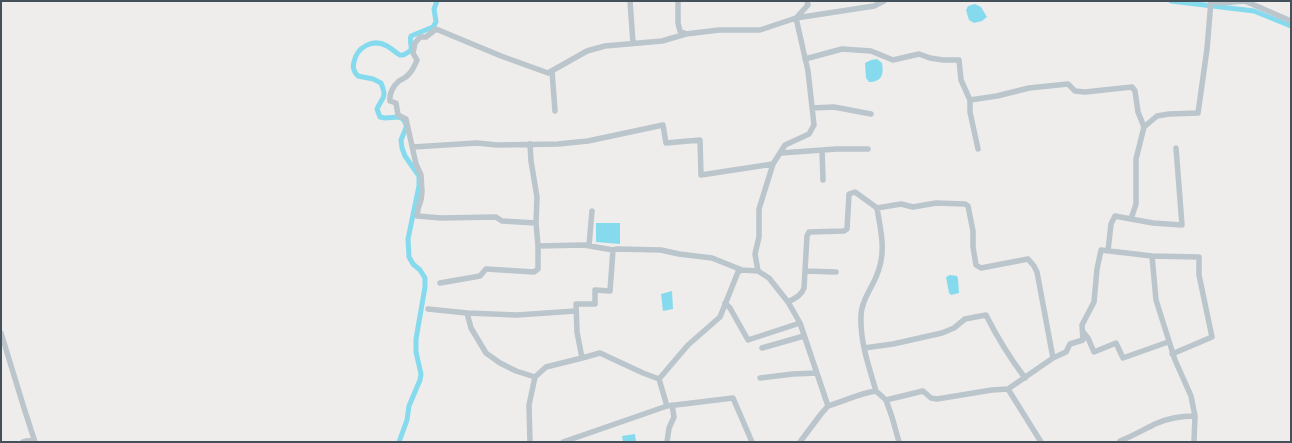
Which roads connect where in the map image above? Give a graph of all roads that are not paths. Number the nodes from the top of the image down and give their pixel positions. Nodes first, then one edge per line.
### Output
1 (630, 1) edge
2 (678, 1) edge
3 (806, 1) edge
4 (884, 1) edge
5 (1211, 1) edge
6 (796, 18) junction
7 (1291, 21) edge
8 (686, 34) junction
9 (633, 44) junction
10 (805, 59) junction
11 (552, 70) junction
12 (970, 100) junction
13 (812, 108) junction
14 (556, 111) dead end
15 (872, 114) dead end
16 (1144, 127) junction
17 (530, 144) junction
18 (413, 147) junction
19 (1176, 148) dead end
20 (868, 149) dead end
21 (978, 149) dead end
22 (822, 150) junction
23 (781, 153) junction
24 (773, 164) junction
25 (823, 180) dead end
26 (877, 208) junction
27 (592, 211) dead end
28 (1131, 219) junction
29 (536, 223) junction
30 (538, 246) junction
31 (589, 246) junction
32 (613, 250) junction
33 (1108, 251) junction
34 (1152, 256) junction
35 (742, 270) junction
36 (758, 271) junction
37 (805, 271) junction
38 (836, 272) dead end
39 (440, 283) dead end
40 (788, 302) junction
41 (725, 303) junction
42 (428, 309) dead end
43 (576, 311) junction
44 (467, 313) junction
45 (800, 323) junction
46 (1082, 331) junction
47 (1, 333) edge
48 (804, 336) junction
49 (1168, 342) junction
50 (762, 348) dead end
51 (864, 348) junction
52 (1172, 354) junction
53 (582, 358) junction
54 (1053, 358) junction
55 (817, 373) junction
56 (535, 377) junction
57 (760, 378) dead end
58 (1025, 378) junction
59 (659, 379) junction
60 (1008, 389) junction
61 (876, 390) junction
62 (886, 400) junction
63 (670, 406) junction
64 (828, 406) junction
65 (1195, 416) junction
66 (35, 440) edge
67 (1120, 441) dead end
68 (23, 442) edge
69 (530, 442) edge
70 (563, 442) edge
71 (667, 442) edge
72 (752, 442) edge
73 (800, 442) edge
74 (899, 442) edge
75 (1041, 442) edge
76 (1194, 442) edge

1 - 9 street
2 - 8 street
3 - 6 street
4 - 6 street
5 - 7 street
5 - 16 street
6 - 8 street
6 - 10 street
8 - 9 street
9 - 11 street
10 - 12 street
10 - 13 street
11 - 14 street
11 - 18 street
12 - 16 street
12 - 21 street
13 - 15 street
13 - 23 street
16 - 28 street
17 - 18 street
17 - 24 street
17 - 29 street
18 - 29 street
19 - 28 street
20 - 22 street
22 - 23 street
22 - 25 street
23 - 24 street
24 - 36 street
26 - 37 street
26 - 51 street
26 - 54 street
27 - 31 street
28 - 33 street
29 - 30 street
30 - 31 street
30 - 39 street
31 - 32 street
32 - 35 street
32 - 43 street
33 - 34 street
33 - 46 street
34 - 49 street
34 - 52 street
35 - 36 street
35 - 41 street
36 - 40 street
37 - 38 street
37 - 40 street
40 - 45 street
41 - 45 street
41 - 59 street
42 - 44 street
43 - 44 street
43 - 53 street
44 - 56 street
45 - 48 street
46 - 49 street
46 - 54 street
47 - 66 street
48 - 50 street
48 - 55 street
49 - 52 street
51 - 58 street
51 - 61 street
52 - 65 street
53 - 56 street
53 - 59 street
54 - 58 street
55 - 57 street
55 - 64 street
56 - 69 street
58 - 60 street
59 - 63 street
60 - 62 street
60 - 75 street
61 - 62 street
61 - 64 street
62 - 74 street
63 - 70 street
63 - 71 street
63 - 72 street
64 - 73 street
65 - 67 street
65 - 76 street
66 - 68 street

